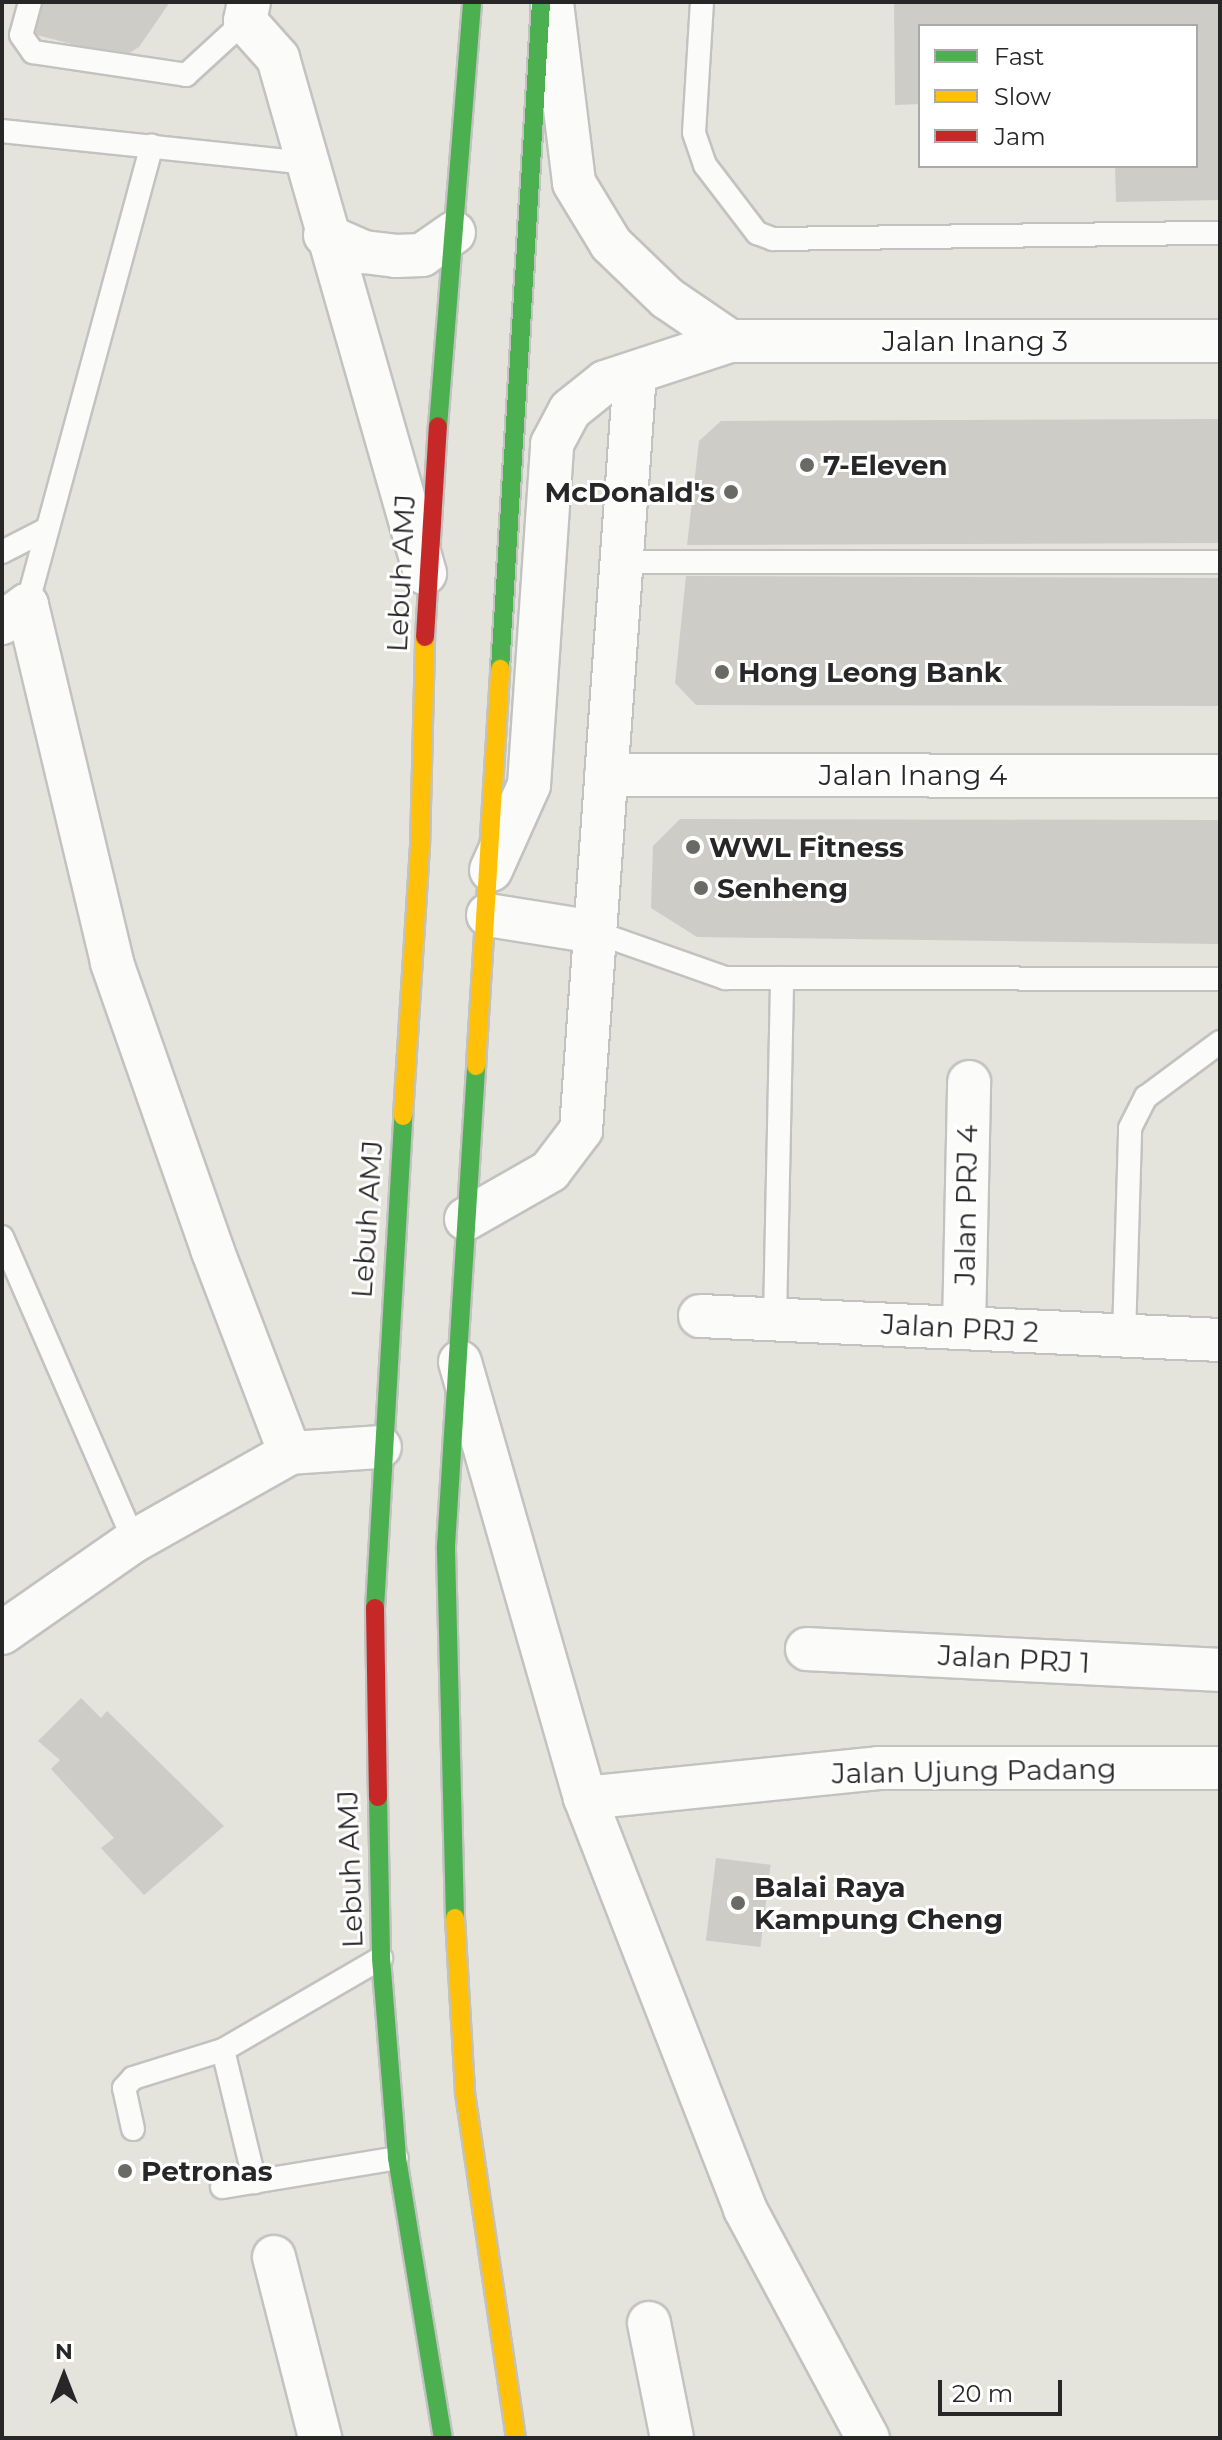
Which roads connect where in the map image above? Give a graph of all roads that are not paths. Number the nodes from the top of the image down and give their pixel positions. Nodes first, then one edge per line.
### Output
1 (30, 2) edge
2 (472, 2) edge
3 (541, 2) edge
4 (552, 2) edge
5 (702, 2) edge
6 (247, 12) edge
7 (2, 131) edge
8 (152, 146) junction
9 (304, 163) junction
10 (454, 233) junction
11 (1220, 233) edge
12 (325, 235) junction
13 (730, 341) junction
14 (1220, 341) edge
15 (635, 373) junction
16 (47, 529) junction
17 (2, 552) edge
18 (621, 562) junction
19 (1220, 562) edge
20 (426, 578) junction
21 (14, 614) edge
22 (606, 775) junction
23 (1220, 776) edge
24 (491, 870) junction
25 (488, 915) junction
26 (595, 932) junction
27 (782, 978) junction
28 (1220, 979) edge
29 (1220, 1042) edge
30 (969, 1082) dead end
31 (466, 1219) junction
32 (2, 1237) edge
33 (700, 1316) dead end
34 (775, 1319) junction
35 (964, 1328) junction
36 (1124, 1336) junction
37 (1220, 1340) edge
38 (457, 1351) junction
39 (380, 1447) junction
40 (290, 1453) junction
41 (134, 1541) junction
42 (2, 1633) edge
43 (807, 1649) dead end
44 (1220, 1670) edge
45 (1220, 1768) edge
46 (585, 1798) junction
47 (381, 1958) junction
48 (223, 2050) junction
49 (133, 2129) dead end
50 (397, 2158) junction
51 (255, 2182) junction
52 (222, 2187) dead end
53 (274, 2257) dead end
54 (649, 2323) dead end
55 (320, 2438) edge
56 (443, 2438) edge
57 (516, 2438) edge
58 (672, 2438) edge
59 (868, 2438) edge

1 - 6 lane
2 - 10 highway, Lebuh AMJ
3 - 24 highway
4 - 13 street
5 - 11 lane
6 - 9 street
7 - 8 lane
8 - 9 lane
8 - 16 lane
9 - 12 street
10 - 12 street
10 - 20 highway, Lebuh AMJ
12 - 20 street
13 - 14 street, Jalan Inang 3
13 - 15 street, Jalan Inang 3
15 - 18 street
15 - 24 street, Jalan Inang 3
16 - 17 lane
16 - 21 lane
18 - 19 lane
18 - 22 street
20 - 39 highway, Lebuh AMJ
21 - 40 street
22 - 23 street, Jalan Inang 4
22 - 26 street
24 - 25 highway
25 - 26 street
25 - 31 highway
26 - 27 lane
26 - 31 street
27 - 28 lane
27 - 34 lane
29 - 36 lane
30 - 35 street, Jalan PRJ 4
31 - 38 highway
32 - 41 lane
33 - 34 street, Jalan PRJ 2
34 - 35 street, Jalan PRJ 2
35 - 36 street, Jalan PRJ 2
36 - 37 street, Jalan PRJ 2
38 - 46 street
38 - 57 highway
39 - 40 street
39 - 47 highway, Lebuh AMJ
40 - 41 street
41 - 42 street
43 - 44 street, Jalan PRJ 1
45 - 46 street, Jalan Ujung Padang
46 - 59 street
47 - 48 lane
47 - 50 highway, Lebuh AMJ
48 - 49 lane
48 - 51 lane
50 - 51 lane
50 - 56 highway, Lebuh AMJ
51 - 52 lane
53 - 55 street
54 - 58 street

